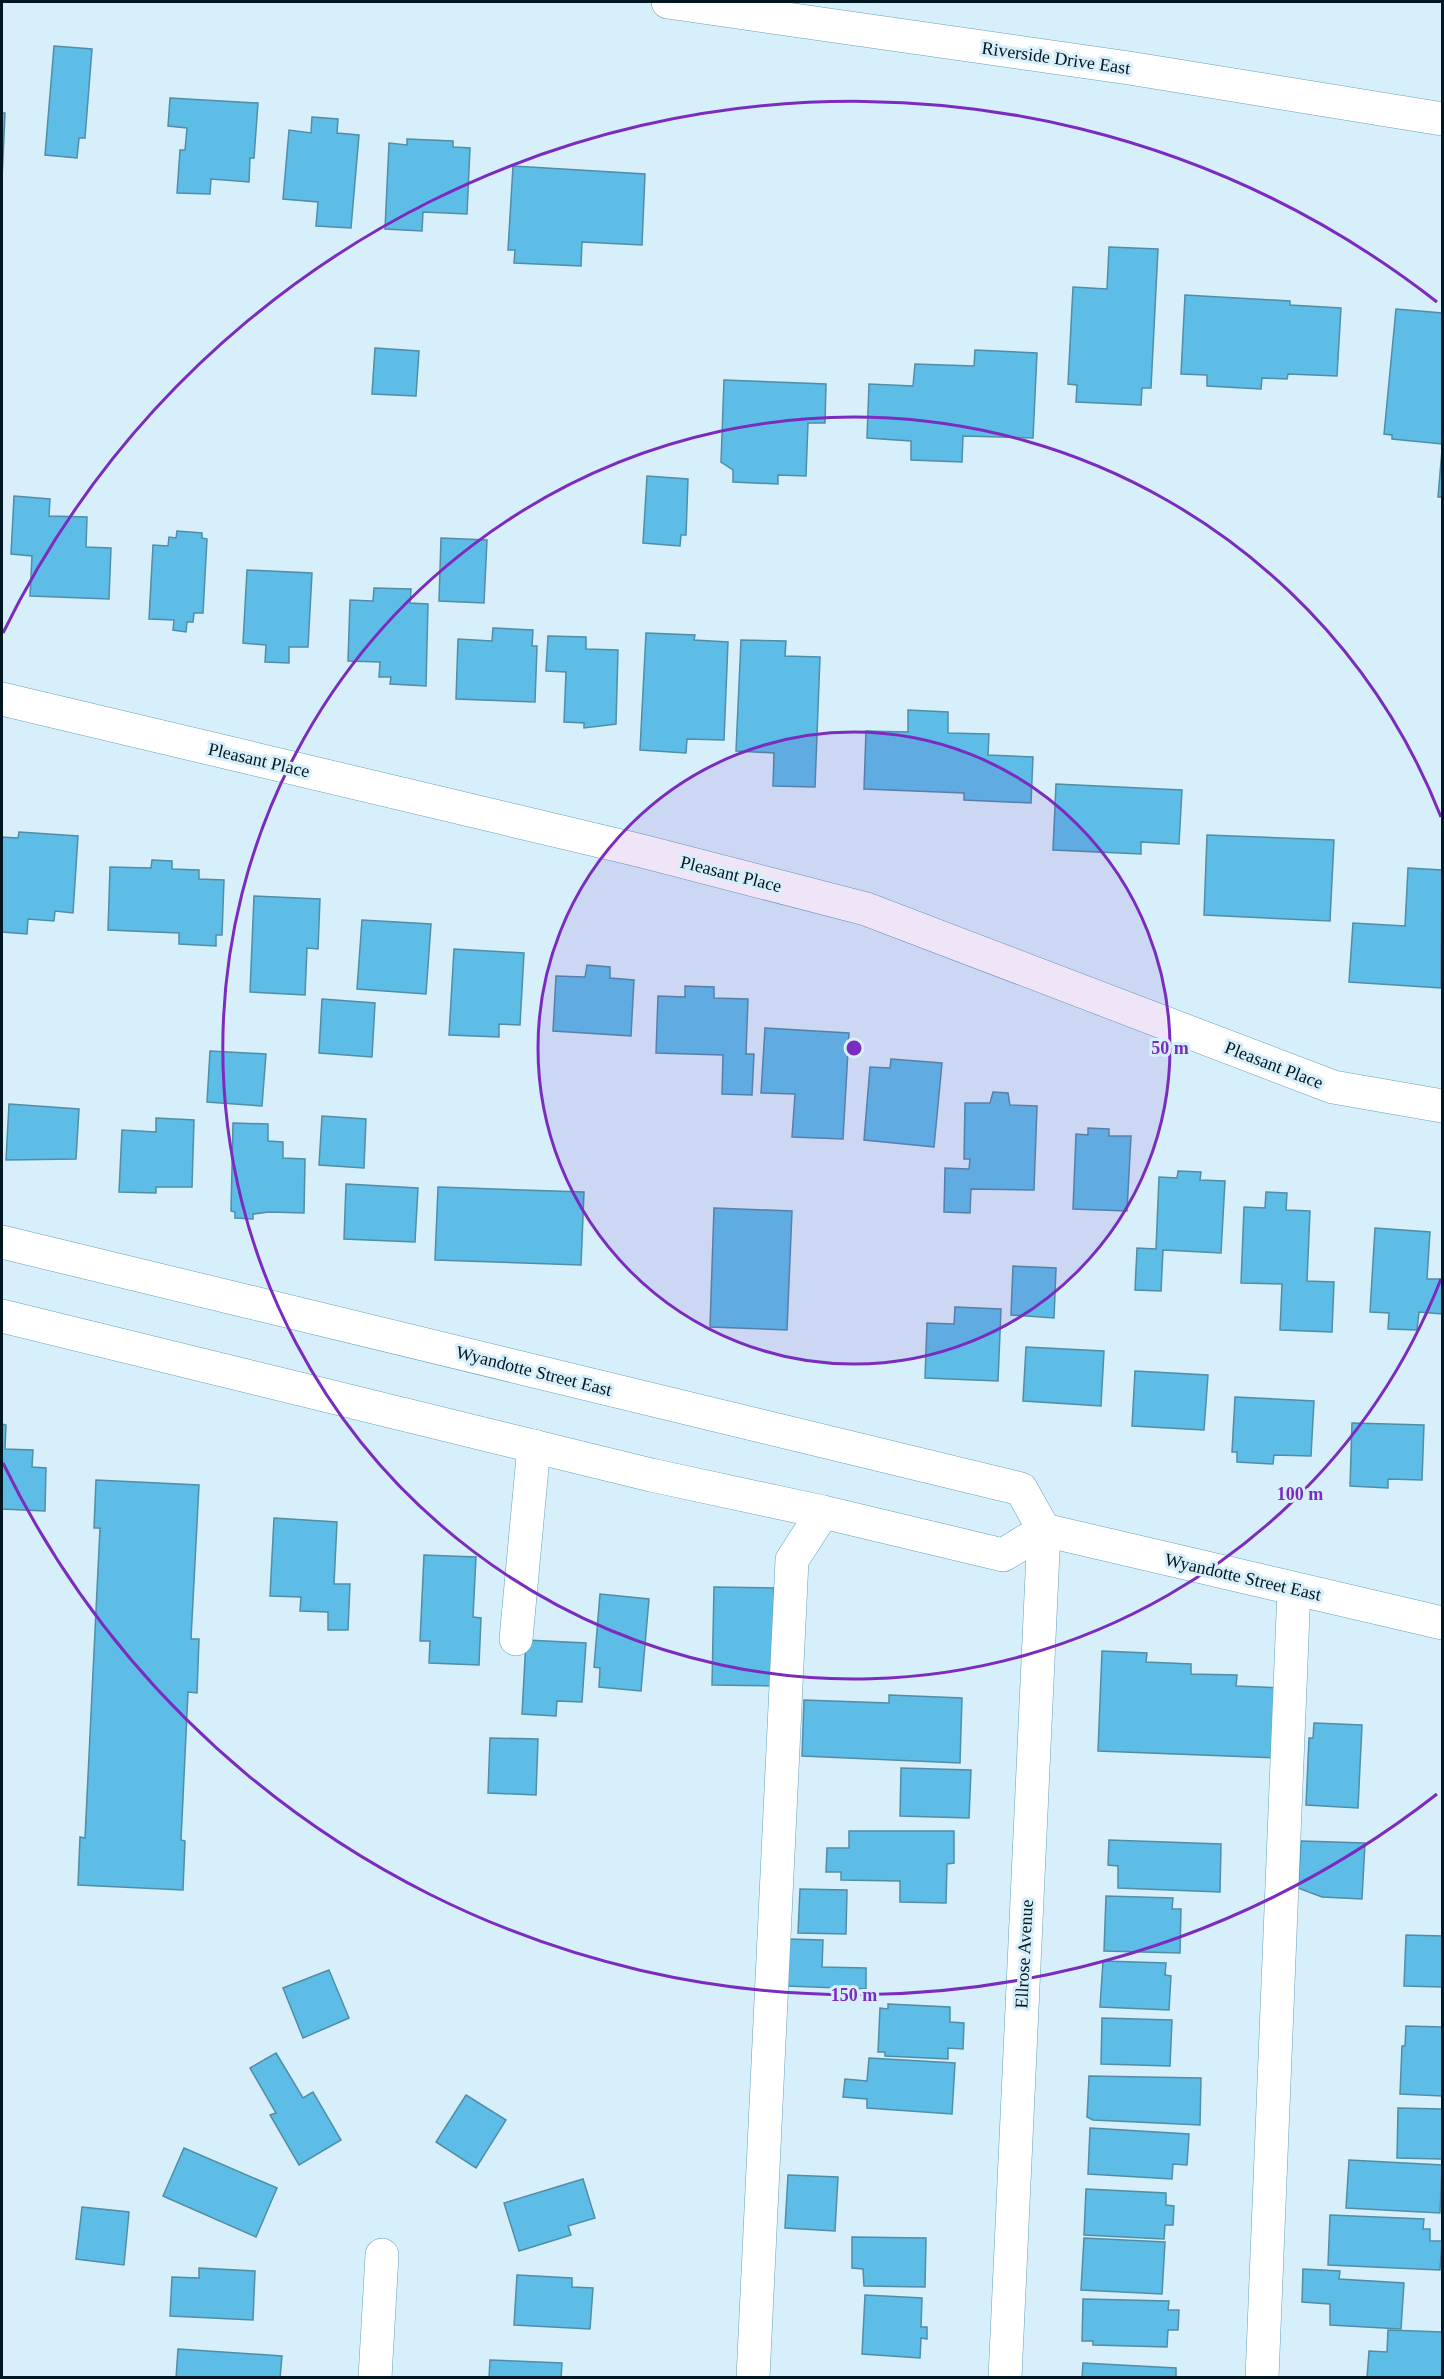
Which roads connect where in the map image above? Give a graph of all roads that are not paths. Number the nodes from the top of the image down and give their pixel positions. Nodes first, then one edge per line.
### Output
1 (668, 2) edge
2 (1443, 119) edge
3 (2, 699) edge
4 (1443, 1106) edge
5 (2, 1242) edge
6 (2, 1316) edge
7 (534, 1446) junction
8 (823, 1512) junction
9 (1044, 1530) junction
10 (1294, 1589) junction
11 (1443, 1623) edge
12 (516, 1639) dead end
13 (382, 2255) dead end
14 (375, 2378) edge
15 (753, 2378) edge
16 (1005, 2378) edge
17 (1262, 2378) edge

1 - 2 main road, Riverside Drive East
3 - 4 main road, Pleasant Place
5 - 9 main road, Wyandotte Street East
6 - 7 main road
7 - 8 main road
7 - 12 main road
8 - 9 main road
8 - 15 main road
9 - 10 main road, Wyandotte Street East
9 - 16 main road, Ellrose Avenue
10 - 11 main road, Wyandotte Street East
10 - 17 main road
13 - 14 main road

